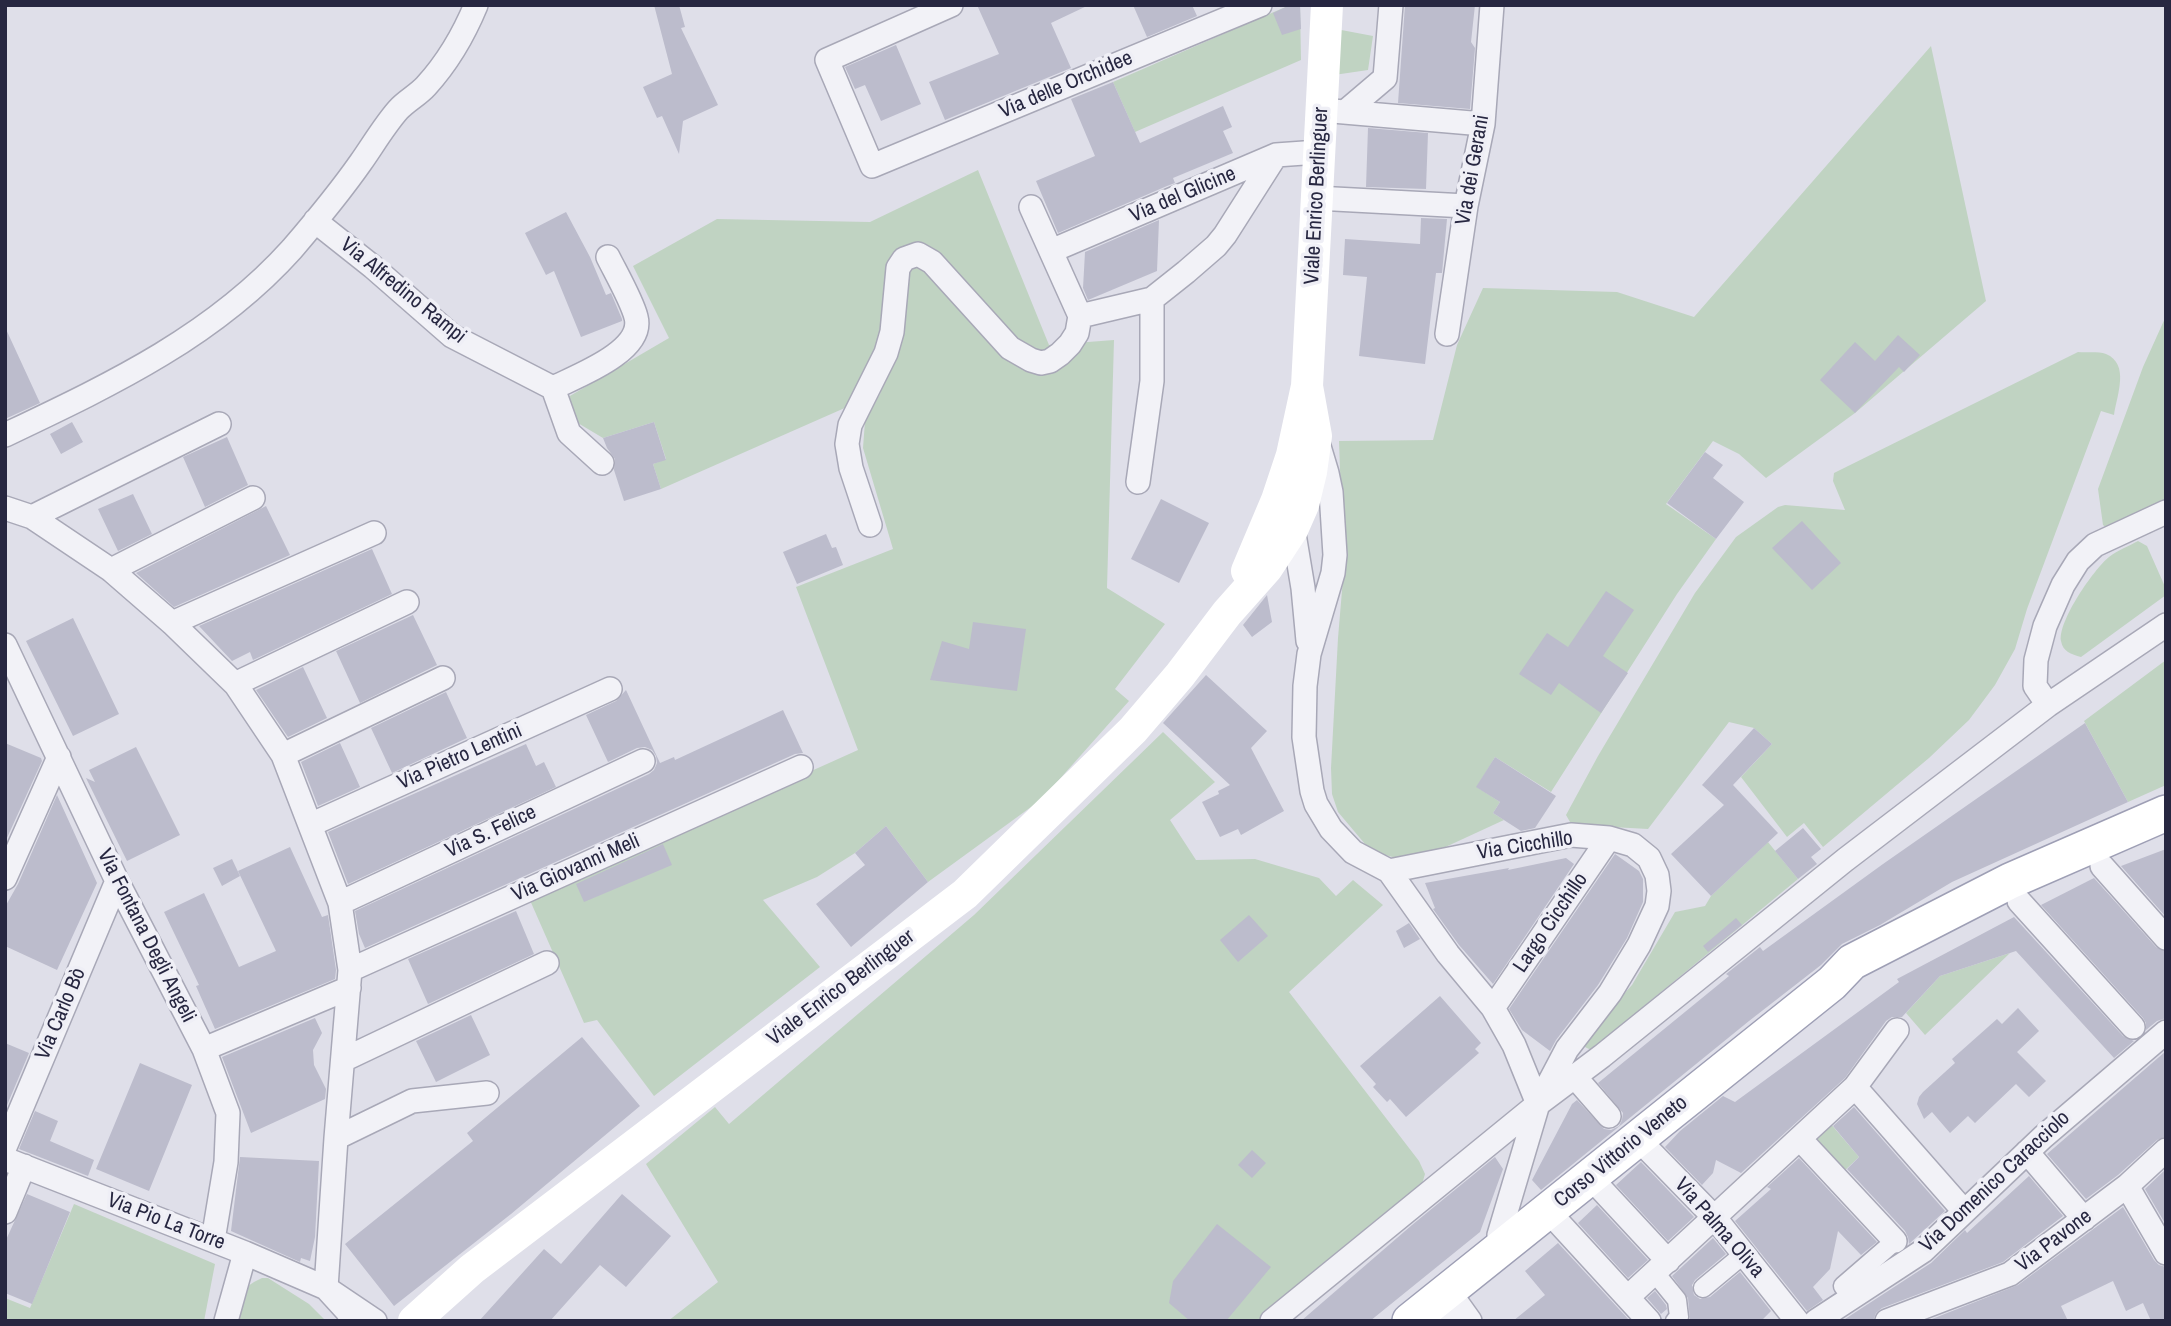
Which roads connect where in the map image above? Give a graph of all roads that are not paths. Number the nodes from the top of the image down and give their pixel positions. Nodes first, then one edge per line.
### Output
1 (476, 5) edge
2 (951, 5) edge
3 (1260, 5) edge
4 (1327, 5) edge
5 (1391, 5) edge
6 (1492, 5) edge
7 (1333, 111) junction
8 (1483, 124) junction
9 (1318, 152) junction
10 (1276, 155) junction
11 (1316, 198) junction
12 (1466, 206) junction
13 (1031, 207) dead end
14 (315, 221) junction
15 (1051, 251) junction
16 (608, 257) dead end
17 (1152, 299) junction
18 (1080, 316) junction
19 (1447, 334) dead end
20 (553, 388) junction
21 (219, 424) dead end
22 (5, 435) edge
23 (1304, 446) junction
24 (602, 463) dead end
25 (1138, 482) dead end
26 (253, 498) dead end
27 (5, 508) edge
28 (2166, 512) edge
29 (32, 517) junction
30 (870, 525) dead end
31 (1292, 530) junction
32 (374, 533) dead end
33 (1260, 544) junction
34 (1335, 555) junction
35 (111, 570) junction
36 (407, 602) dead end
37 (1227, 613) junction
38 (172, 623) junction
39 (2166, 625) edge
40 (5, 645) edge
41 (1310, 654) junction
42 (443, 678) dead end
43 (235, 684) junction
44 (610, 689) dead end
45 (2048, 705) junction
46 (283, 755) junction
47 (59, 757) junction
48 (643, 761) dead end
49 (801, 767) dead end
50 (2166, 813) edge
51 (310, 825) junction
52 (1609, 838) junction
53 (2166, 840) edge
54 (2102, 866) junction
55 (1389, 872) junction
56 (5, 878) edge
57 (117, 881) junction
58 (2019, 901) junction
59 (340, 903) junction
60 (2166, 938) edge
61 (547, 963) dead end
62 (350, 979) junction
63 (1832, 983) junction
64 (1493, 1008) junction
65 (2133, 1027) dead end
66 (1898, 1030) dead end
67 (2166, 1032) edge
68 (204, 1049) junction
69 (342, 1060) junction
70 (1575, 1077) junction
71 (1855, 1087) junction
72 (487, 1093) dead end
73 (1538, 1104) junction
74 (1609, 1116) dead end
75 (335, 1138) junction
76 (1638, 1139) junction
77 (1800, 1139) junction
78 (5, 1147) edge
79 (2166, 1150) edge
80 (2027, 1152) junction
81 (15, 1163) edge
82 (1590, 1177) junction
83 (2127, 1186) junction
84 (1548, 1211) junction
85 (1964, 1211) junction
86 (5, 1212) edge
87 (1716, 1218) junction
88 (2084, 1219) junction
89 (213, 1240) junction
90 (1895, 1241) joint
91 (1506, 1244) junction
92 (245, 1253) junction
93 (1744, 1254) junction
94 (2166, 1254) edge
95 (1662, 1267) junction
96 (326, 1288) junction
97 (1703, 1288) dead end
98 (1628, 1297) junction
99 (1851, 1297) junction
100 (1449, 1304) edge
101 (226, 1321) edge
102 (353, 1321) edge
103 (376, 1321) edge
104 (414, 1321) edge
105 (1272, 1321) edge
106 (1410, 1321) edge
107 (1470, 1321) edge
108 (1649, 1321) edge
109 (1675, 1321) edge
110 (1797, 1321) edge
111 (1816, 1321) edge
112 (1887, 1321) edge

1 - 14 street
2 - 3 street, Via delle Orchidee
4 - 7 main road, Viale Enrico Berlinguer
5 - 7 street
6 - 8 street, Via dei Gerani
7 - 8 street
7 - 9 main road, Viale Enrico Berlinguer
8 - 12 street, Via dei Gerani
9 - 10 street, Via del Glicine
9 - 11 main road, Viale Enrico Berlinguer
10 - 15 street, Via del Glicine
10 - 17 street
11 - 12 street
11 - 23 main road, Viale Enrico Berlinguer
12 - 19 street, Via dei Gerani
13 - 15 street
14 - 20 street, Via Alfredino Rampi
14 - 22 street
15 - 18 street
16 - 20 street
17 - 18 street
17 - 25 street
18 - 30 street
20 - 24 street
21 - 29 street
23 - 31 main road
23 - 33 main road
23 - 34 street
26 - 35 street
27 - 29 street
28 - 45 street
29 - 35 street
31 - 33 street
31 - 34 street
31 - 37 main road
31 - 41 street
32 - 38 street
33 - 37 main road
34 - 41 street
35 - 38 street
36 - 43 street
37 - 104 main road, Viale Enrico Berlinguer
38 - 43 street
39 - 45 street
40 - 47 street, Via Fontana Degli Angeli
41 - 55 street
42 - 46 street
43 - 46 street
44 - 51 street, Via Pietro Lentini
45 - 70 street
46 - 51 street
47 - 56 street
47 - 57 street, Via Fontana Degli Angeli
48 - 59 street, Via S. Felice
49 - 62 street, Via Giovanni Meli
50 - 63 main road, Corso Vittorio Veneto
51 - 59 street
52 - 55 street, Via Cicchillo
52 - 64 street, Largo Cicchillo
52 - 73 street, Via Cicchillo
53 - 54 main road, Corso Vittorio Veneto
54 - 58 main road, Corso Vittorio Veneto
54 - 60 street
55 - 64 street
57 - 68 street, Via Fontana Degli Angeli
57 - 78 street, Via Carlo Bò
58 - 63 main road, Corso Vittorio Veneto
58 - 65 street
59 - 62 street
61 - 69 street
62 - 68 street, Via Giovanni Meli
62 - 69 street
63 - 76 main road, Corso Vittorio Veneto
64 - 73 street
66 - 71 street
67 - 80 street, Via Domenico Caracciolo
68 - 89 street, Via Fontana Degli Angeli
69 - 75 street
70 - 73 street
70 - 74 street
71 - 77 street
71 - 85 street
72 - 75 street
73 - 91 street, Via Cicchillo
73 - 105 street
75 - 96 street
76 - 82 main road, Corso Vittorio Veneto
76 - 87 street, Via Palma Oliva
77 - 87 street
77 - 90 street
79 - 83 street, Via Pavone
80 - 85 street, Via Domenico Caracciolo
80 - 88 street
81 - 86 street
81 - 89 street, Via Pio La Torre
82 - 84 main road, Corso Vittorio Veneto
82 - 95 street
83 - 88 street, Via Pavone
83 - 94 street
84 - 91 main road, Corso Vittorio Veneto
84 - 98 street
85 - 99 street, Via Domenico Caracciolo
87 - 93 street, Via Palma Oliva
87 - 95 street
88 - 112 street, Via Pavone
89 - 92 street, Via Pio La Torre
90 - 99 street
91 - 100 main road, Corso Vittorio Veneto
92 - 96 street, Via Pio La Torre
92 - 101 street
93 - 97 street
93 - 110 street, Via Palma Oliva
95 - 98 street
95 - 109 street
96 - 102 street
96 - 103 street, Via Pio La Torre
98 - 108 street
99 - 111 street, Via Domenico Caracciolo
100 - 106 main road, Corso Vittorio Veneto
100 - 107 street

